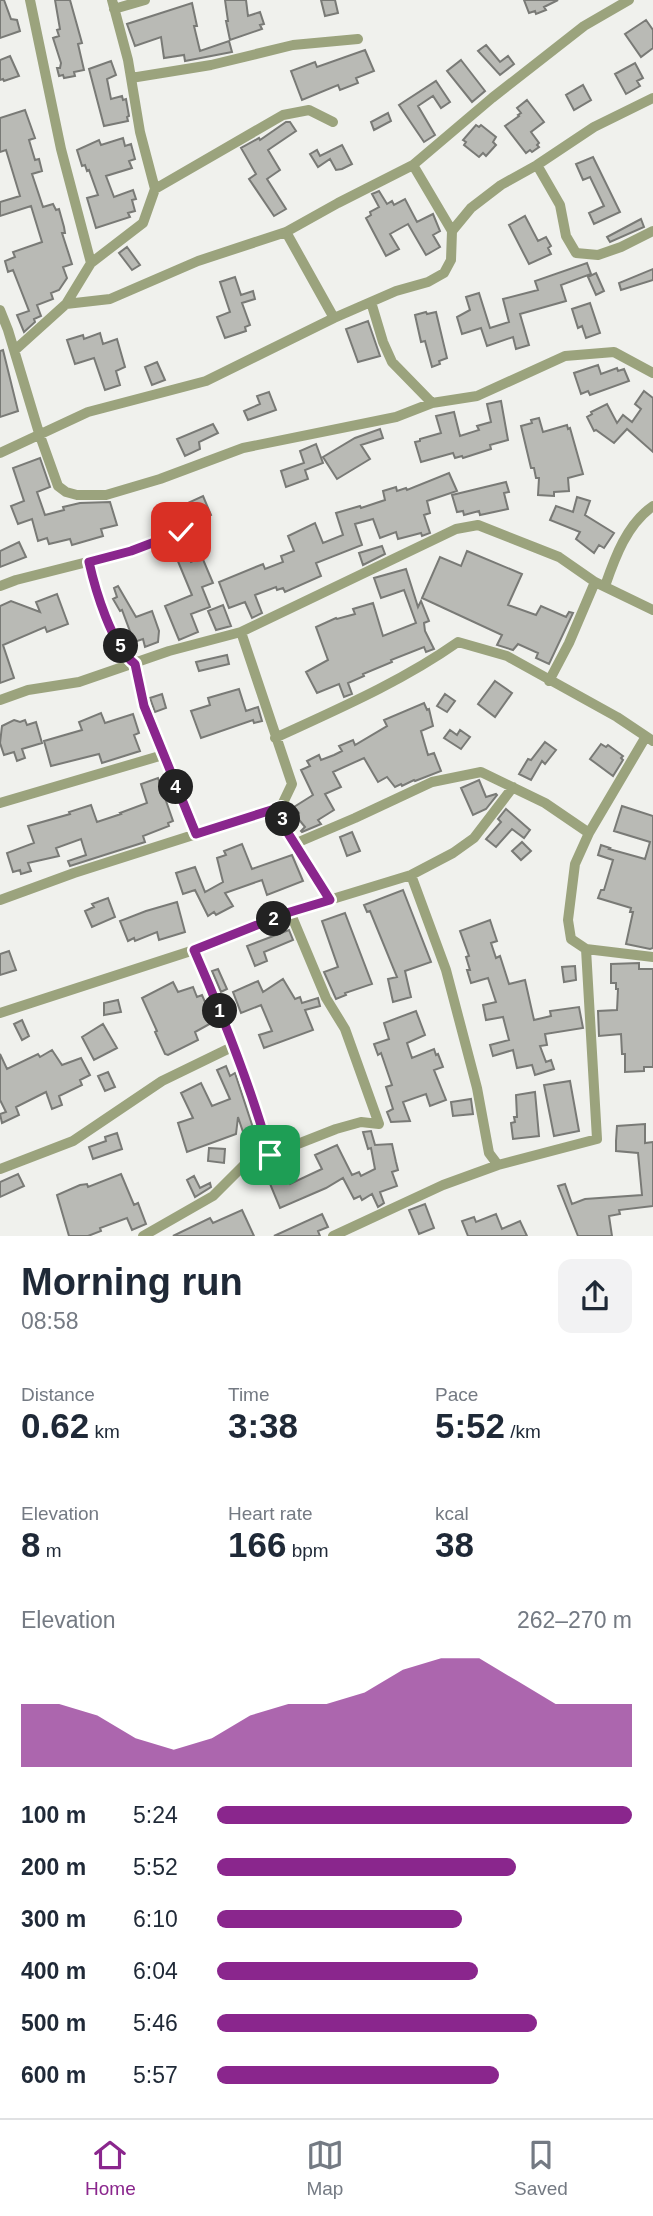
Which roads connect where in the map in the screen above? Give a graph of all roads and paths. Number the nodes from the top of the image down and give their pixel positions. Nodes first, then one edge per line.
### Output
1 (30, 0) edge
2 (145, 0) edge
3 (629, 0) edge
4 (113, 5) edge
5 (358, 39) dead end
6 (131, 78) junction
7 (653, 98) edge
8 (333, 122) dead end
9 (412, 165) junction
10 (537, 165) junction
11 (156, 189) junction
12 (452, 231) junction
13 (653, 231) edge
14 (286, 233) junction
15 (91, 262) junction
16 (371, 302) junction
17 (66, 304) junction
18 (0, 310) edge
19 (334, 318) junction
20 (4, 331) edge
21 (15, 350) junction
22 (653, 373) edge
23 (432, 403) junction
24 (39, 433) junction
25 (0, 453) edge
26 (653, 506) edge
27 (181, 532) dead end
28 (89, 562) junction
29 (600, 584) junction
30 (0, 586) edge
31 (653, 610) edge
32 (241, 632) junction
33 (135, 664) junction
34 (549, 681) junction
35 (0, 700) edge
36 (275, 738) junction
37 (649, 739) edge
38 (163, 755) junction
39 (513, 787) junction
40 (0, 803) edge
41 (281, 807) junction
42 (589, 833) junction
43 (196, 834) junction
44 (294, 844) junction
45 (411, 875) junction
46 (0, 900) edge
47 (330, 900) junction
48 (290, 912) junction
49 (586, 949) junction
50 (194, 950) junction
51 (653, 957) edge
52 (0, 1013) edge
53 (232, 1047) junction
54 (270, 1155) junction
55 (498, 1165) junction
56 (1, 1167) edge
57 (161, 1232) edge
58 (143, 1236) edge
59 (333, 1236) edge

1 - 15 street
2 - 4 street
3 - 9 street
4 - 6 street
5 - 6 street
6 - 11 street
7 - 10 street
8 - 11 street
9 - 12 street
9 - 14 street
10 - 12 street
10 - 13 street
11 - 15 street
12 - 16 street
14 - 17 street
14 - 19 street
15 - 17 street
16 - 19 street
16 - 23 street
17 - 21 street
18 - 20 street
19 - 24 street
20 - 21 street
21 - 24 street
22 - 23 street
23 - 24 street
24 - 25 street
26 - 29 street
27 - 28 street
28 - 30 street
28 - 33 street
29 - 31 street
29 - 32 street
29 - 34 street
32 - 33 street
32 - 36 street
33 - 35 street
33 - 38 street
34 - 36 street
34 - 37 street
36 - 41 street
37 - 42 street
38 - 40 street
38 - 43 street
39 - 42 street
39 - 44 street
39 - 45 street
41 - 43 street
41 - 44 street
42 - 49 street
43 - 46 street
44 - 47 street
45 - 47 street
45 - 55 street
47 - 48 street
48 - 50 street
48 - 54 street
49 - 51 street
49 - 55 street
50 - 52 street
50 - 53 street
53 - 54 street
53 - 56 street
54 - 57 street
55 - 59 street
57 - 58 street

